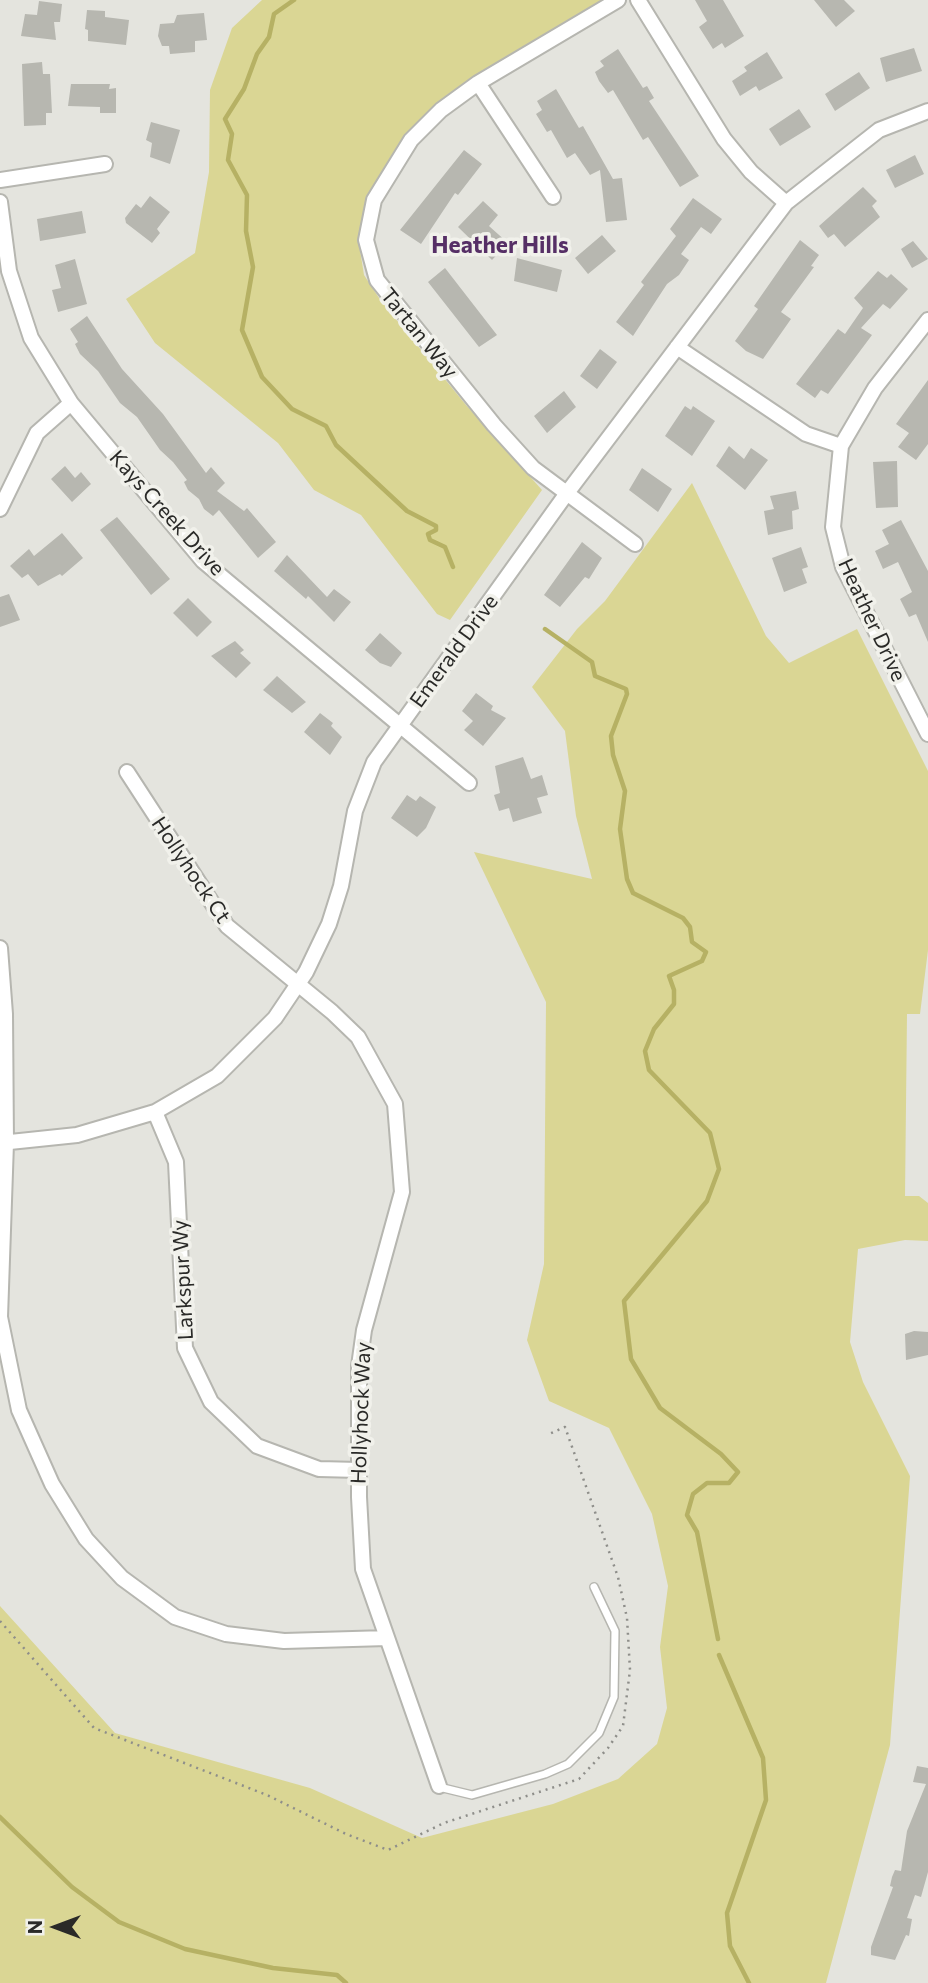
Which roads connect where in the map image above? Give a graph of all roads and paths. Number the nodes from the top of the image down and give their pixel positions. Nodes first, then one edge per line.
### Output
1 (618, 0) edge
2 (638, 0) edge
3 (478, 83) junction
4 (928, 111) edge
5 (105, 164) dead end
6 (0, 180) edge
7 (553, 197) dead end
8 (0, 202) edge
9 (786, 203) junction
10 (928, 320) edge
11 (677, 347) junction
12 (71, 403) junction
13 (841, 446) junction
14 (567, 493) junction
15 (0, 509) edge
16 (635, 544) dead end
17 (400, 727) junction
18 (928, 734) edge
19 (127, 772) dead end
20 (469, 783) dead end
21 (0, 948) edge
22 (298, 986) junction
23 (155, 1112) junction
24 (3, 1143) edge
25 (359, 1470) junction
26 (594, 1587) dead end
27 (387, 1637) junction
28 (439, 1786) joint

1 - 3 street, Tartan Way
2 - 9 street
3 - 7 street
3 - 14 street, Tartan Way
4 - 9 street, Emerald Drive
5 - 6 street
8 - 12 street, Kays Creek Drive
9 - 11 street, Emerald Drive
10 - 13 street, Heather Drive
11 - 13 street
11 - 14 street, Emerald Drive
12 - 15 street
12 - 17 street, Kays Creek Drive
13 - 18 street, Heather Drive
14 - 16 street, Tartan Way
14 - 17 street, Emerald Drive
17 - 20 street, Kays Creek Drive
17 - 22 street, Emerald Drive
19 - 22 street, Hollyhock Ct
21 - 24 street
22 - 23 street, Emerald Drive
22 - 25 street, Hollyhock Way
23 - 24 street, Emerald Drive
23 - 25 street, Larkspur Wy
24 - 27 street
25 - 27 street, Hollyhock Way
26 - 28 lane
27 - 28 street, Hollyhock Way

